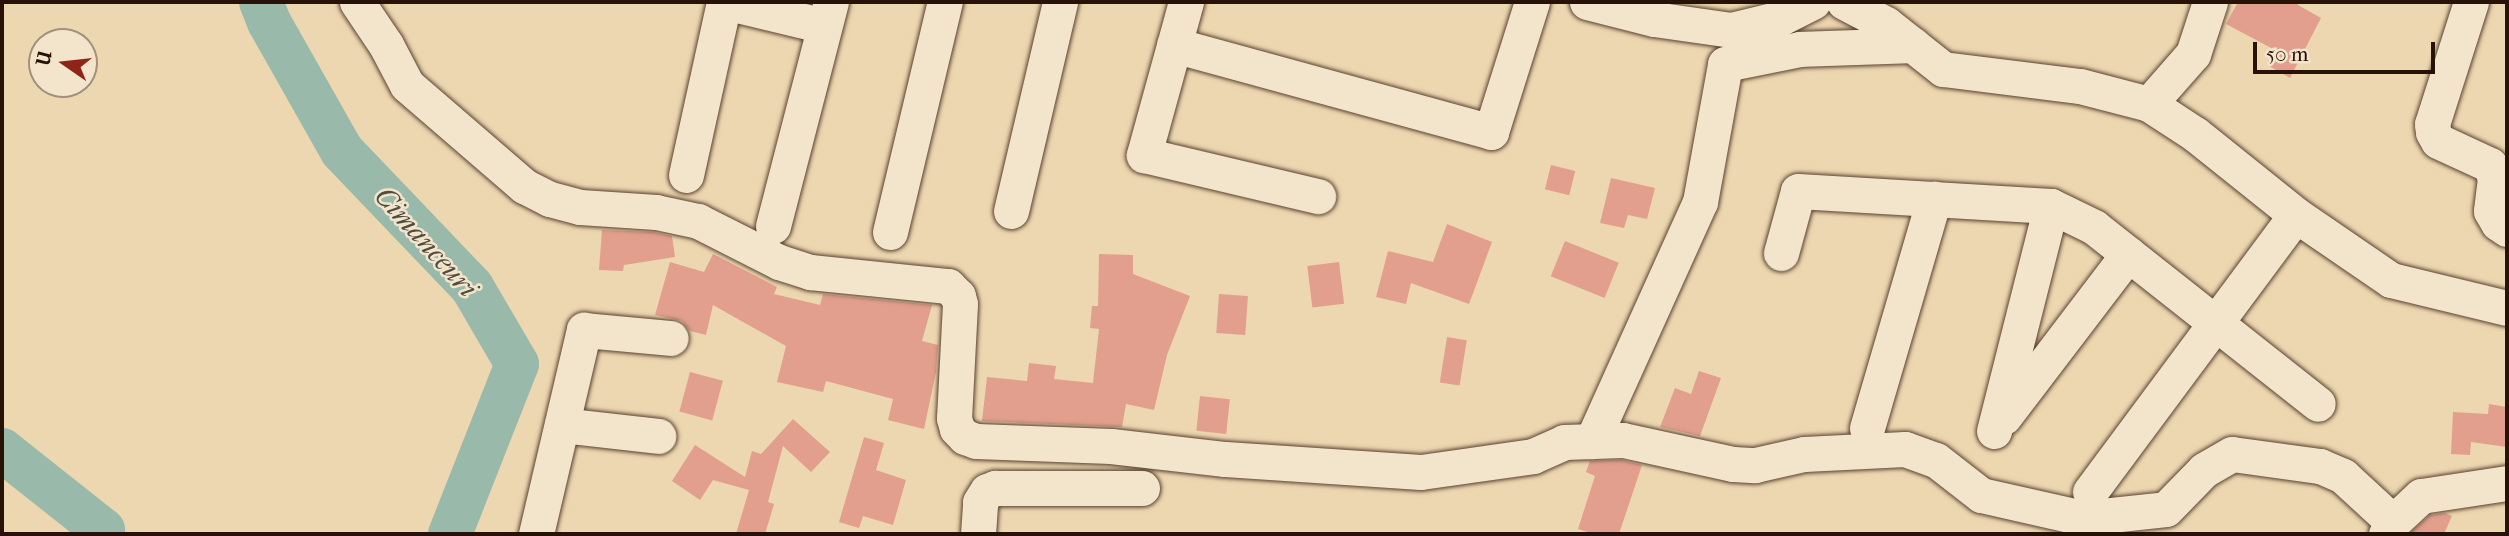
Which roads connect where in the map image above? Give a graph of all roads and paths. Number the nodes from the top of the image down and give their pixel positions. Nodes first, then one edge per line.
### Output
1 (357, 2) edge
2 (725, 2) edge
3 (945, 2) edge
4 (1060, 2) edge
5 (1186, 2) edge
6 (1532, 2) edge
7 (1587, 2) edge
8 (1813, 2) edge
9 (1844, 2) edge
10 (2210, 2) edge
11 (2471, 2) edge
12 (827, 14) edge
13 (1174, 45) junction
14 (1913, 45) junction
15 (2149, 104) junction
16 (2501, 170) edge
17 (686, 175) dead end
18 (1318, 197) dead end
19 (1934, 199) junction
20 (2051, 206) junction
21 (1011, 211) dead end
22 (2296, 215) junction
23 (773, 226) dead end
24 (2507, 229) edge
25 (890, 232) dead end
26 (1781, 253) dead end
27 (2128, 254) junction
28 (2507, 308) edge
29 (2215, 324) junction
30 (671, 338) dead end
31 (2318, 404) dead end
32 (562, 425) junction
33 (1867, 428) dead end
34 (658, 436) dead end
35 (1592, 441) junction
36 (2507, 484) edge
37 (1142, 488) dead end
38 (2090, 492) dead end
39 (2390, 528) edge
40 (536, 534) edge
41 (978, 534) edge

1 - 35 street
2 - 12 street
2 - 17 street
3 - 25 street
4 - 21 street
5 - 13 street
6 - 13 street
7 - 8 street
9 - 14 street
10 - 15 street
11 - 16 street
12 - 23 street
13 - 18 street
14 - 15 street
14 - 35 street
15 - 22 street
16 - 24 street
19 - 20 street
19 - 26 street
19 - 33 street
20 - 27 street
20 - 27 street
22 - 28 street
22 - 29 street
27 - 29 street
29 - 31 street
29 - 38 street
30 - 32 street
32 - 34 street
32 - 40 street
35 - 39 street
36 - 39 street
37 - 41 street

